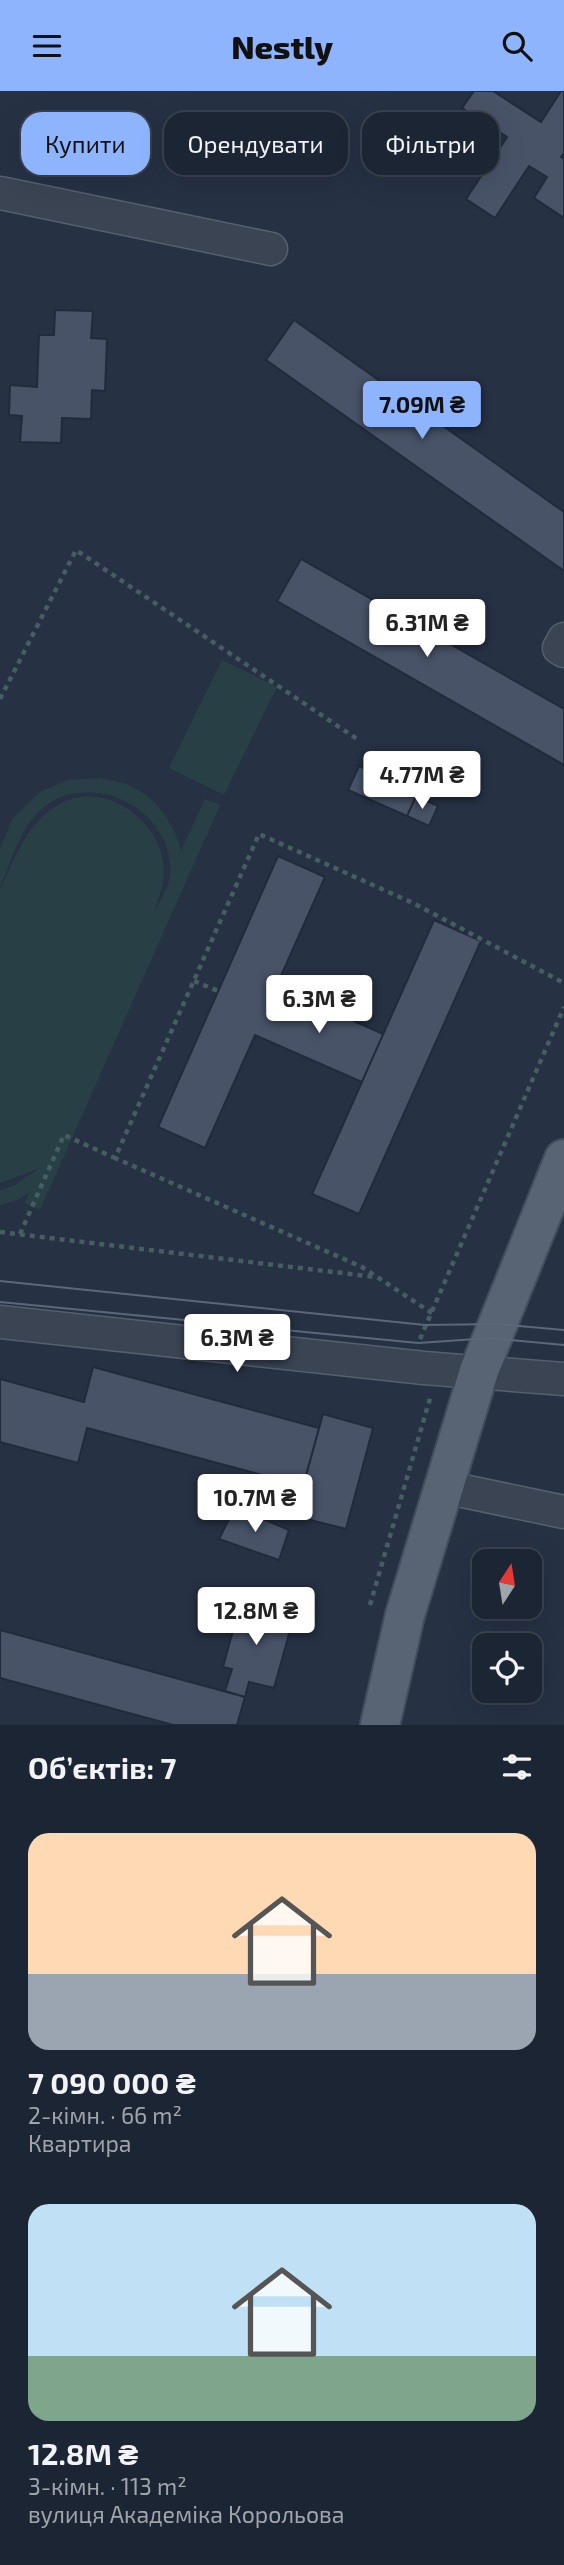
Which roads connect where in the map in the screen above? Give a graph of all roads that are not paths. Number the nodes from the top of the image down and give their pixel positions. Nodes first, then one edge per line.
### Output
1 (0, 193) edge
2 (271, 249) dead end
3 (564, 639) edge
4 (564, 651) edge
5 (564, 1159) edge
6 (0, 1322) edge
7 (479, 1371) junction
8 (564, 1379) edge
9 (444, 1487) junction
10 (564, 1512) edge
11 (380, 1725) edge

1 - 2 street
3 - 4 street
5 - 7 main road
6 - 7 street
7 - 8 street
7 - 9 main road
9 - 10 street
9 - 11 main road

